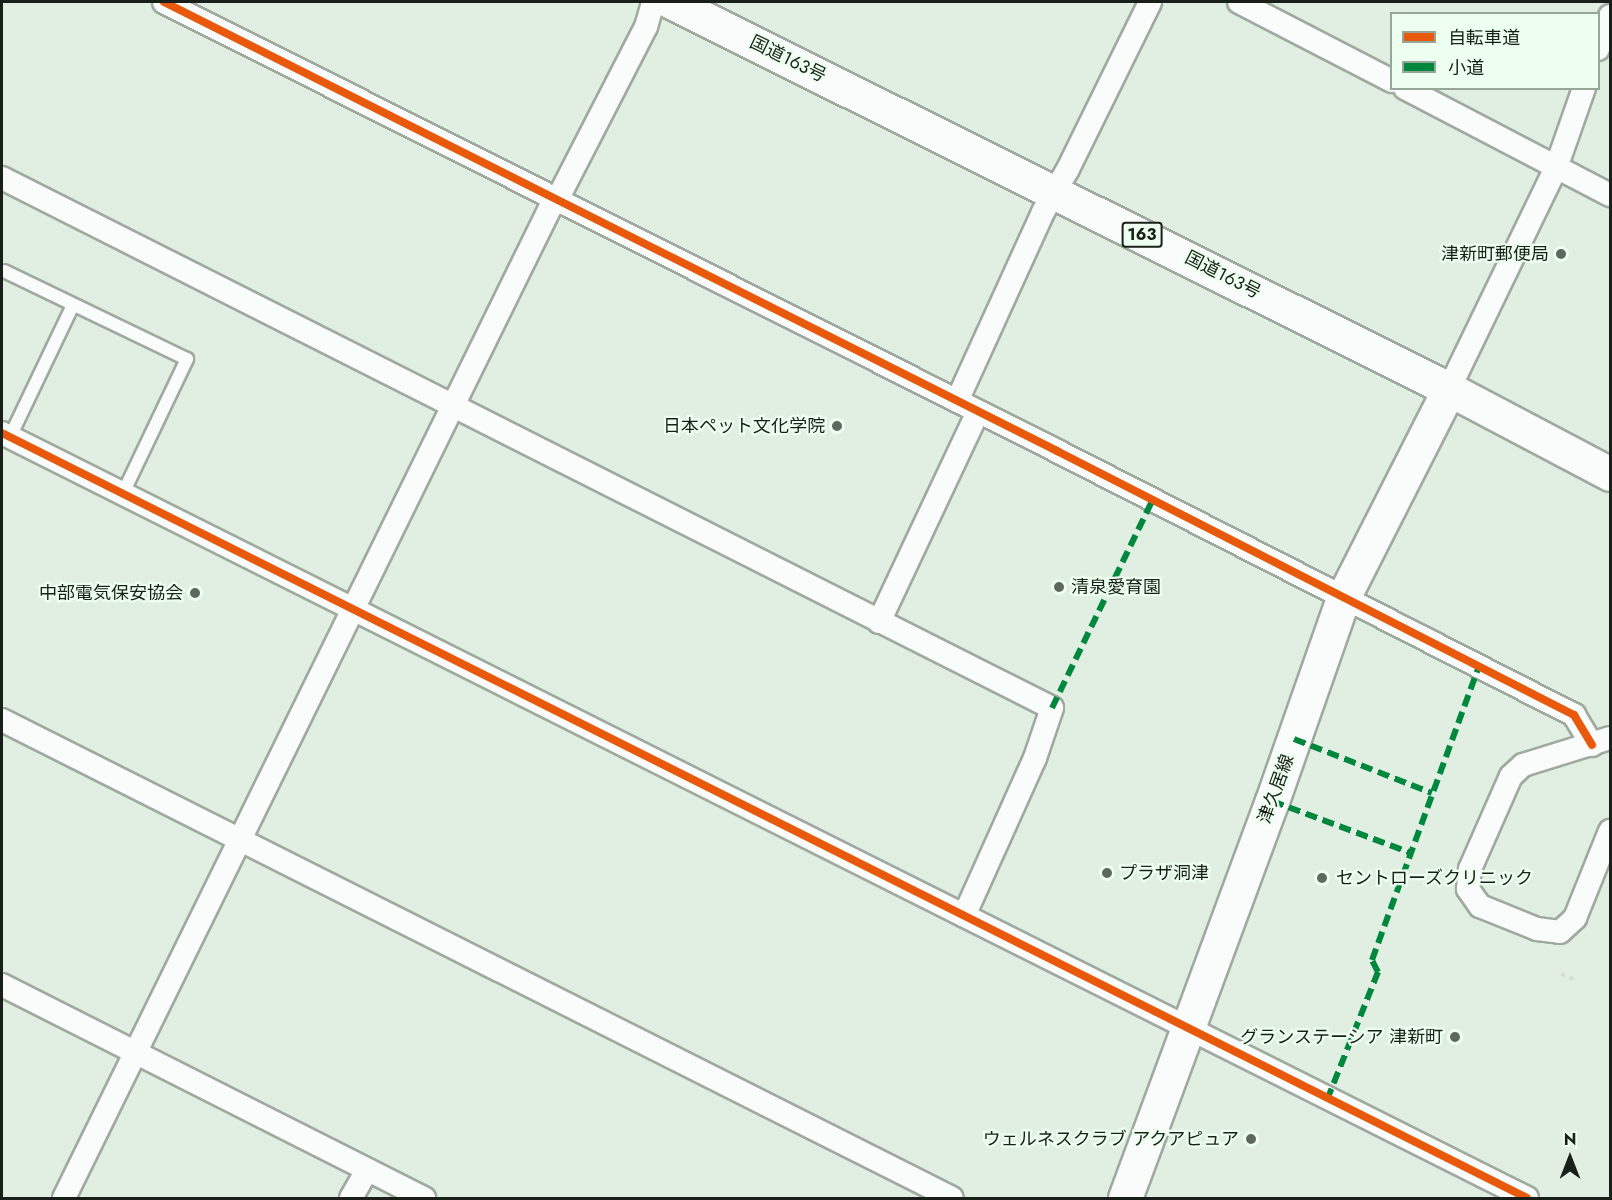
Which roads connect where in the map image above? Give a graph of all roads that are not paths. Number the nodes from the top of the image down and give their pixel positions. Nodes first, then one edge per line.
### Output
1 (164, 2) edge
2 (653, 2) edge
3 (671, 2) edge
4 (1150, 2) edge
5 (1239, 2) edge
6 (1611, 16) edge
7 (1600, 46) edge
8 (1390, 80) edge
9 (1409, 90) edge
10 (1583, 90) edge
11 (1556, 168) junction
12 (2, 178) edge
13 (1056, 192) junction
14 (1611, 195) edge
15 (557, 200) junction
16 (4, 271) dead end
17 (73, 305) junction
18 (1449, 389) junction
19 (957, 401) junction
20 (452, 406) junction
21 (978, 412) junction
22 (6, 435) edge
23 (1611, 474) edge
24 (123, 493) junction
25 (1343, 598) junction
26 (352, 610) junction
27 (879, 622) junction
28 (2, 720) edge
29 (1601, 741) edge
30 (1611, 831) edge
31 (240, 839) junction
32 (964, 916) junction
33 (2, 985) edge
34 (1188, 1030) junction
35 (135, 1053) junction
36 (367, 1170) junction
37 (64, 1198) edge
38 (351, 1198) edge
39 (424, 1198) edge
40 (952, 1198) edge
41 (1125, 1198) edge
42 (1527, 1198) edge

1 - 15 street
2 - 15 street
3 - 13 main road, 国道163号 / 163
4 - 13 street
5 - 8 street
6 - 7 street
9 - 11 street
10 - 11 street
11 - 14 street
11 - 18 street
12 - 20 street
13 - 18 main road, 国道163号 / 163
13 - 19 street
15 - 19 street
15 - 20 street
16 - 17 lane
17 - 22 lane
17 - 24 lane
18 - 23 main road, 国道163号 / 163
18 - 25 main road, 津久居線
19 - 21 street
20 - 26 street
20 - 27 street
21 - 25 street
21 - 27 street
22 - 24 street
24 - 26 street
25 - 29 street
25 - 34 main road, 津久居線
26 - 31 street
26 - 32 street
27 - 32 street
28 - 31 street
29 - 30 street
31 - 35 street
31 - 40 street
32 - 34 street
33 - 35 street
34 - 41 main road, 津久居線
34 - 42 street
35 - 36 street
35 - 37 street
36 - 38 street
36 - 39 street

